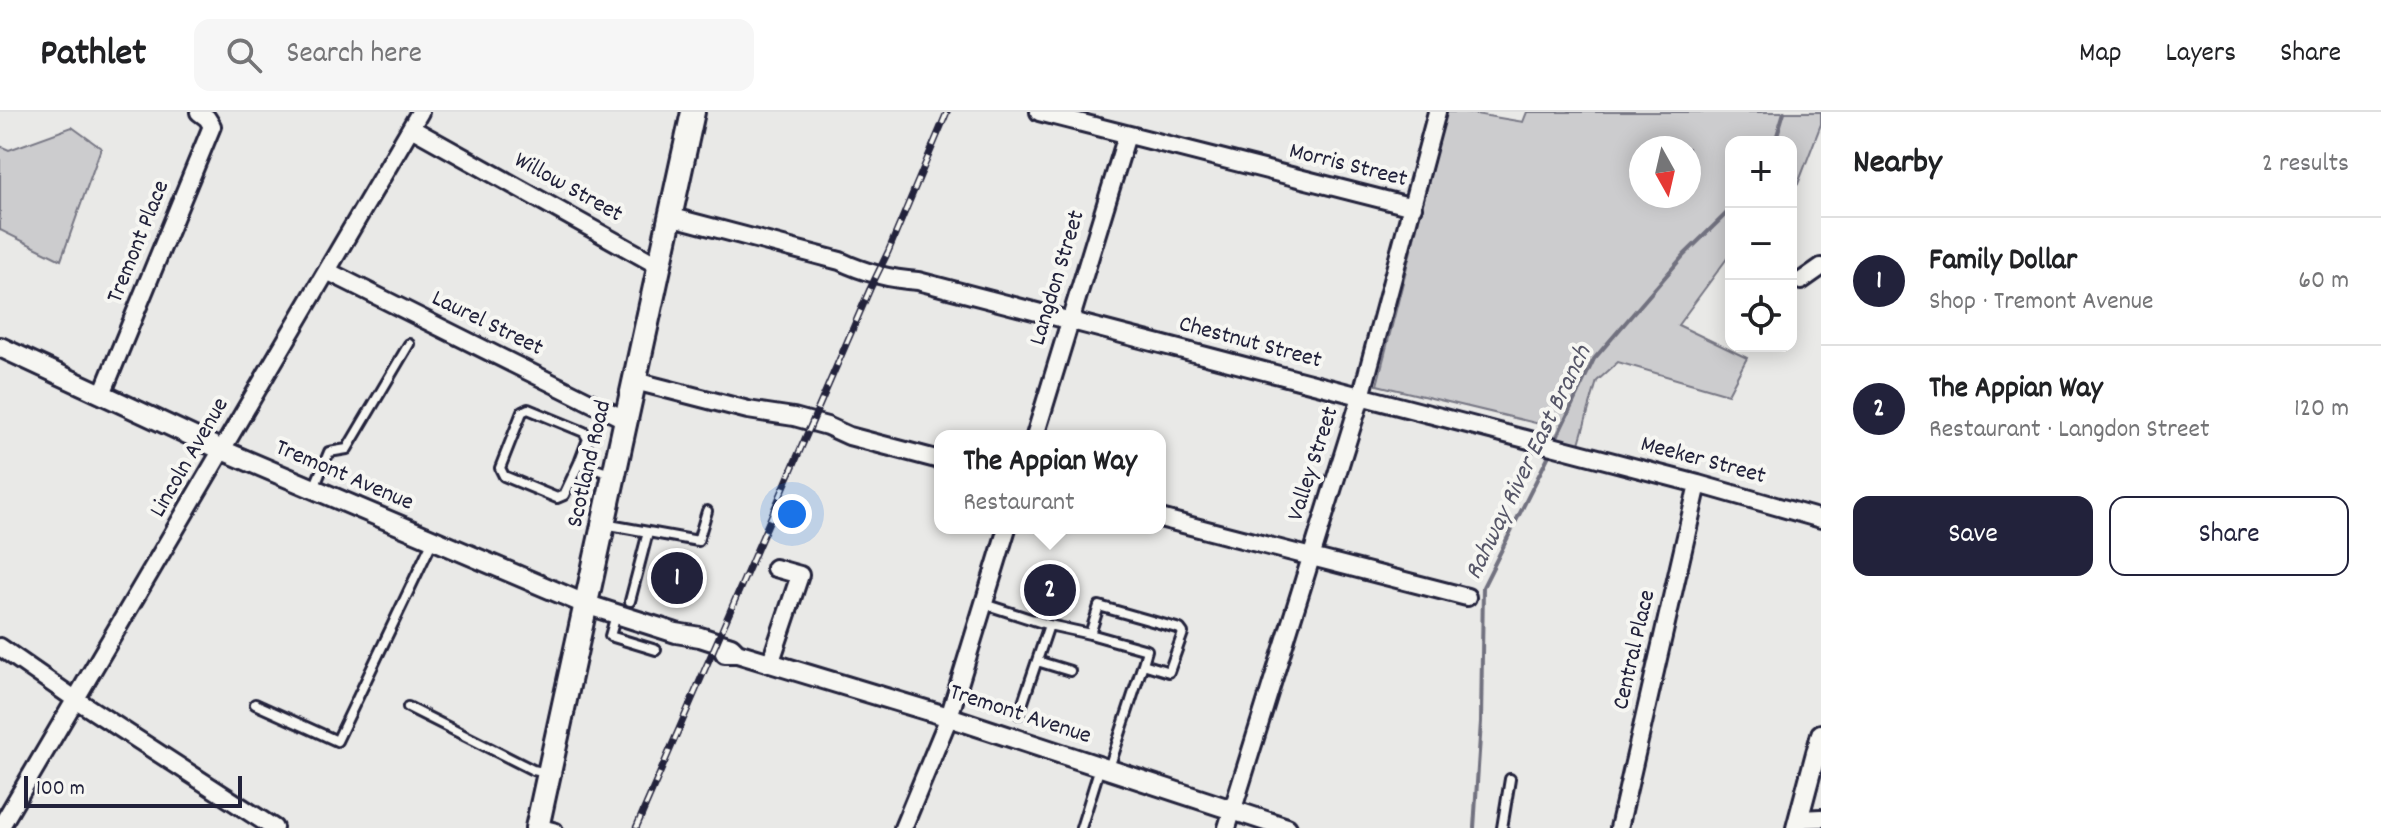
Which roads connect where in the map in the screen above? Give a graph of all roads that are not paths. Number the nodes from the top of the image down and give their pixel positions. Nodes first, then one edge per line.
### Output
1 (199, 112) edge
2 (420, 112) edge
3 (693, 112) edge
4 (1039, 112) edge
5 (1437, 112) edge
6 (411, 128) junction
7 (1127, 135) junction
8 (1413, 207) junction
9 (669, 216) junction
10 (659, 266) junction
11 (1821, 267) edge
12 (327, 271) junction
13 (1801, 281) dead end
14 (1070, 321) junction
15 (409, 344) dead end
16 (0, 347) edge
17 (635, 381) junction
18 (102, 394) junction
19 (1361, 397) junction
20 (626, 420) junction
21 (1037, 430) edge
22 (222, 450) junction
23 (1571, 451) joint
24 (934, 458) edge
25 (579, 463) junction
26 (614, 475) junction
27 (1698, 484) junction
28 (314, 489) junction
29 (707, 511) dead end
30 (1821, 519) edge
31 (1166, 520) edge
32 (603, 524) junction
33 (648, 532) junction
34 (1005, 534) edge
35 (434, 539) junction
36 (1310, 556) junction
37 (775, 568) dead end
38 (1467, 597) dead end
39 (585, 604) junction
40 (984, 604) junction
41 (623, 607) junction
42 (1049, 625) junction
43 (1090, 634) junction
44 (0, 647) edge
45 (656, 650) dead end
46 (1037, 661) junction
47 (770, 664) junction
48 (1143, 664) junction
49 (1070, 671) dead end
50 (76, 699) junction
51 (255, 704) dead end
52 (408, 707) dead end
53 (1019, 714) dead end
54 (949, 717) junction
55 (1821, 734) edge
56 (1105, 768) junction
57 (549, 773) junction
58 (1510, 779) dead end
59 (1232, 809) junction
60 (1821, 818) edge
61 (1797, 823) edge
62 (544, 826) edge
63 (0, 828) edge
64 (274, 828) edge
65 (903, 828) edge
66 (1081, 828) edge
67 (1227, 828) edge
68 (1287, 828) edge
69 (1502, 828) edge
70 (1619, 828) edge

1 - 18 street, Tremont Place
2 - 6 street, Lincoln Avenue
3 - 9 main road, Scotland Road
4 - 7 street, Morris Street
5 - 8 street, Valley Street
6 - 10 street, Willow Street
6 - 12 street, Lincoln Avenue
7 - 8 street, Morris Street
7 - 14 street, Langdon Street
8 - 19 street, Valley Street
9 - 10 main road, Scotland Road
9 - 14 street, Chestnut Street
10 - 17 main road, Scotland Road
11 - 13 street
12 - 20 street, Laurel Street
12 - 22 street, Lincoln Avenue
14 - 19 street, Chestnut Street
14 - 21 street, Langdon Street
15 - 28 lane
16 - 18 street, Tremont Avenue
17 - 20 main road, Scotland Road
17 - 24 street
18 - 22 street, Tremont Avenue
19 - 23 street, Chestnut Street
19 - 36 street, Valley Street
20 - 26 main road, Scotland Road
22 - 28 street, Tremont Avenue
22 - 50 street, Lincoln Avenue
23 - 27 street, Meeker Street
25 - 25 lane
25 - 26 lane
26 - 32 main road, Scotland Road
27 - 30 street, Meeker Street
27 - 70 street, Central Place
28 - 35 street, Tremont Avenue
29 - 33 lane
31 - 36 street
32 - 33 lane
32 - 39 main road, Scotland Road
33 - 41 lane
34 - 40 street
35 - 39 street, Tremont Avenue
35 - 51 lane
36 - 38 street
36 - 59 street, Valley Street
37 - 47 street
39 - 41 street, Tremont Avenue
39 - 57 main road, Scotland Road
40 - 42 lane
40 - 54 street
41 - 45 lane
41 - 47 street, Tremont Avenue
42 - 43 lane
42 - 46 lane
43 - 48 lane
43 - 48 lane
44 - 50 street
46 - 49 lane
46 - 53 lane
47 - 54 street, Tremont Avenue
48 - 56 lane
50 - 63 street, Lincoln Avenue
50 - 64 street
52 - 57 lane
54 - 56 street, Tremont Avenue
54 - 65 street
55 - 61 street
56 - 59 street, Tremont Avenue
56 - 66 lane
57 - 62 main road, Scotland Road
58 - 69 lane
59 - 67 street, Valley Street
59 - 68 street, Tremont Avenue
60 - 61 street

